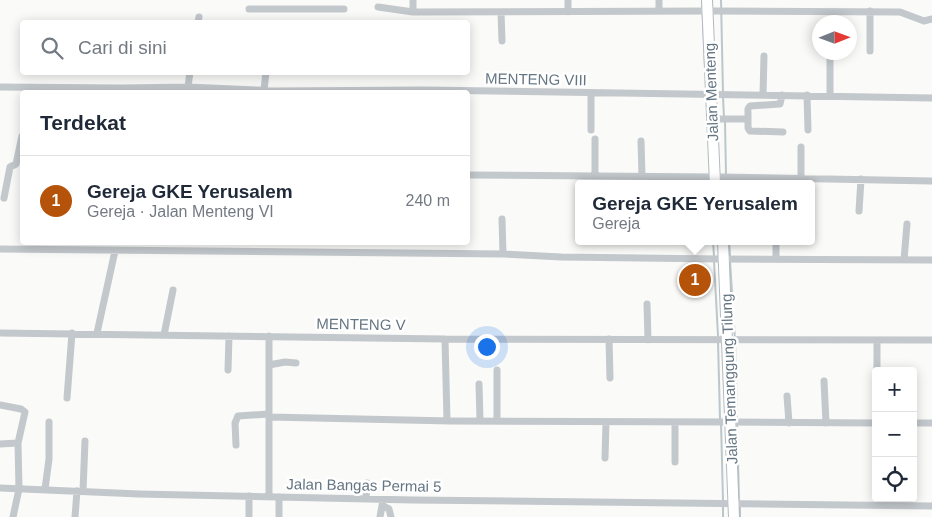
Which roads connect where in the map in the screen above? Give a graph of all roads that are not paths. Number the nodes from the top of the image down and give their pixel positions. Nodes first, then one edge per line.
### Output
1 (309, 0) edge
2 (413, 0) edge
3 (568, 0) edge
4 (658, 0) edge
5 (710, 5) edge
6 (305, 8) junction
7 (378, 8) dead end
8 (344, 9) dead end
9 (249, 10) dead end
10 (870, 11) junction
11 (413, 12) junction
12 (501, 12) junction
13 (568, 12) junction
14 (659, 12) junction
15 (932, 19) edge
16 (502, 41) dead end
17 (870, 51) dead end
18 (764, 56) dead end
19 (830, 60) edge
20 (190, 75) edge
21 (266, 75) edge
22 (0, 87) edge
23 (188, 87) junction
24 (32, 90) edge
25 (69, 90) edge
26 (121, 90) edge
27 (158, 90) edge
28 (233, 90) edge
29 (264, 90) edge
30 (470, 91) edge
31 (591, 94) junction
32 (714, 94) junction
33 (763, 95) junction
34 (782, 95) junction
35 (807, 95) junction
36 (830, 96) junction
37 (932, 98) edge
38 (718, 119) junction
39 (748, 119) junction
40 (591, 130) dead end
41 (808, 130) dead end
42 (783, 132) dead end
43 (594, 139) dead end
44 (641, 141) dead end
45 (801, 147) dead end
46 (19, 164) edge
47 (470, 175) edge
48 (595, 176) junction
49 (642, 176) junction
50 (802, 177) junction
51 (861, 178) junction
52 (718, 180) edge
53 (932, 181) edge
54 (4, 198) dead end
55 (859, 212) dead end
56 (502, 219) dead end
57 (907, 224) dead end
58 (719, 245) edge
59 (723, 245) edge
60 (776, 245) edge
61 (0, 249) edge
62 (115, 251) junction
63 (503, 254) junction
64 (721, 259) junction
65 (776, 259) junction
66 (904, 260) junction
67 (932, 260) edge
68 (173, 290) dead end
69 (647, 304) dead end
70 (0, 333) edge
71 (72, 333) junction
72 (98, 333) junction
73 (164, 335) junction
74 (229, 336) junction
75 (269, 336) junction
76 (445, 339) junction
77 (610, 339) junction
78 (648, 340) junction
79 (725, 340) junction
80 (877, 340) junction
81 (932, 340) edge
82 (296, 363) dead end
83 (269, 365) junction
84 (877, 367) edge
85 (228, 370) dead end
86 (496, 370) dead end
87 (610, 378) dead end
88 (824, 380) dead end
89 (479, 384) dead end
90 (787, 396) dead end
91 (67, 398) dead end
92 (0, 405) edge
93 (269, 415) junction
94 (447, 420) junction
95 (480, 420) junction
96 (497, 421) junction
97 (49, 422) dead end
98 (606, 422) junction
99 (675, 422) junction
100 (728, 422) junction
101 (789, 423) junction
102 (826, 423) junction
103 (872, 423) edge
104 (917, 423) edge
105 (932, 423) edge
106 (85, 441) dead end
107 (18, 443) junction
108 (0, 444) edge
109 (236, 445) dead end
110 (605, 458) dead end
111 (674, 462) dead end
112 (367, 483) dead end
113 (0, 488) edge
114 (19, 489) junction
115 (45, 489) junction
116 (80, 491) junction
117 (249, 496) junction
118 (269, 497) junction
119 (279, 497) junction
120 (366, 499) junction
121 (383, 503) junction
122 (730, 503) junction
123 (932, 506) edge
124 (13, 517) edge
125 (75, 517) edge
126 (249, 517) edge
127 (279, 517) edge
128 (380, 517) edge
129 (391, 517) edge
130 (728, 517) edge
131 (734, 517) edge

1 - 6 street
2 - 11 street
3 - 13 street
4 - 14 street
5 - 10 street
5 - 14 street
5 - 32 street
6 - 8 street
6 - 9 street
7 - 11 street
10 - 15 street
10 - 17 street
11 - 12 street
12 - 13 street
12 - 16 street
13 - 14 street
18 - 33 street
19 - 36 street
20 - 23 street
21 - 29 street
22 - 24 street, MENTENG VIII
23 - 27 street, MENTENG VIII
23 - 28 street, MENTENG VIII
24 - 25 street, MENTENG VIII
25 - 26 street, MENTENG VIII
26 - 27 street, MENTENG VIII
30 - 31 street, MENTENG VIII
31 - 32 street, MENTENG VIII
31 - 40 street
32 - 33 street, MENTENG VIII
32 - 38 street
32 - 52 street, Jalan Menteng
33 - 34 street, MENTENG VIII
34 - 35 street, MENTENG VIII
34 - 39 street
35 - 36 street, MENTENG VIII
35 - 41 street
36 - 37 street, MENTENG VIII
38 - 39 street
38 - 52 street
39 - 42 street
43 - 48 street
44 - 49 street
45 - 50 street
46 - 54 street
47 - 48 street
48 - 49 street
49 - 52 street
50 - 51 street
50 - 52 street
51 - 53 street
51 - 55 street
56 - 63 street
57 - 66 street
58 - 64 street
59 - 64 street, Jalan Temanggung Tilung
60 - 65 street
61 - 62 street
62 - 63 street
62 - 72 street
63 - 64 street
64 - 65 street
64 - 79 street, Jalan Temanggung Tilung
65 - 66 street
66 - 67 street
68 - 73 street
69 - 78 street
70 - 71 street, MENTENG V
71 - 72 street, MENTENG V
71 - 91 street
72 - 73 street, MENTENG V
73 - 74 street, MENTENG V
74 - 75 street, MENTENG V
74 - 85 street
75 - 76 street, MENTENG V
75 - 83 street
76 - 77 street, MENTENG V
76 - 94 street
77 - 78 street, MENTENG V
77 - 87 street
78 - 79 street, MENTENG V
79 - 80 street, MENTENG V
79 - 100 street, Jalan Temanggung Tilung
80 - 81 street, MENTENG V
80 - 84 street
82 - 83 street
83 - 93 street
86 - 96 street
88 - 102 street
89 - 95 street
90 - 101 street
92 - 107 street
93 - 94 street
93 - 109 street
93 - 118 street
94 - 95 street
95 - 96 street
96 - 98 street
97 - 115 street
98 - 99 street
98 - 110 street
99 - 100 street
99 - 111 street
100 - 101 street
100 - 122 street, Jalan Temanggung Tilung
101 - 102 street
102 - 103 street
104 - 105 street
106 - 116 street
107 - 108 street
107 - 114 street
112 - 120 street
113 - 114 street, Jalan Bangas Permai 5
114 - 115 street, Jalan Bangas Permai 5
114 - 124 street
115 - 116 street, Jalan Bangas Permai 5
116 - 117 street, Jalan Bangas Permai 5
116 - 125 street
117 - 118 street, Jalan Bangas Permai 5
117 - 126 street
118 - 119 street, Jalan Bangas Permai 5
119 - 120 street, Jalan Bangas Permai 5
119 - 127 street
120 - 121 street, Jalan Bangas Permai 5
121 - 122 street, Jalan Bangas Permai 5
121 - 128 street
121 - 129 street
122 - 123 street, Jalan Bangas Permai 5
122 - 130 street
122 - 131 street, Jalan Temanggung Tilung

